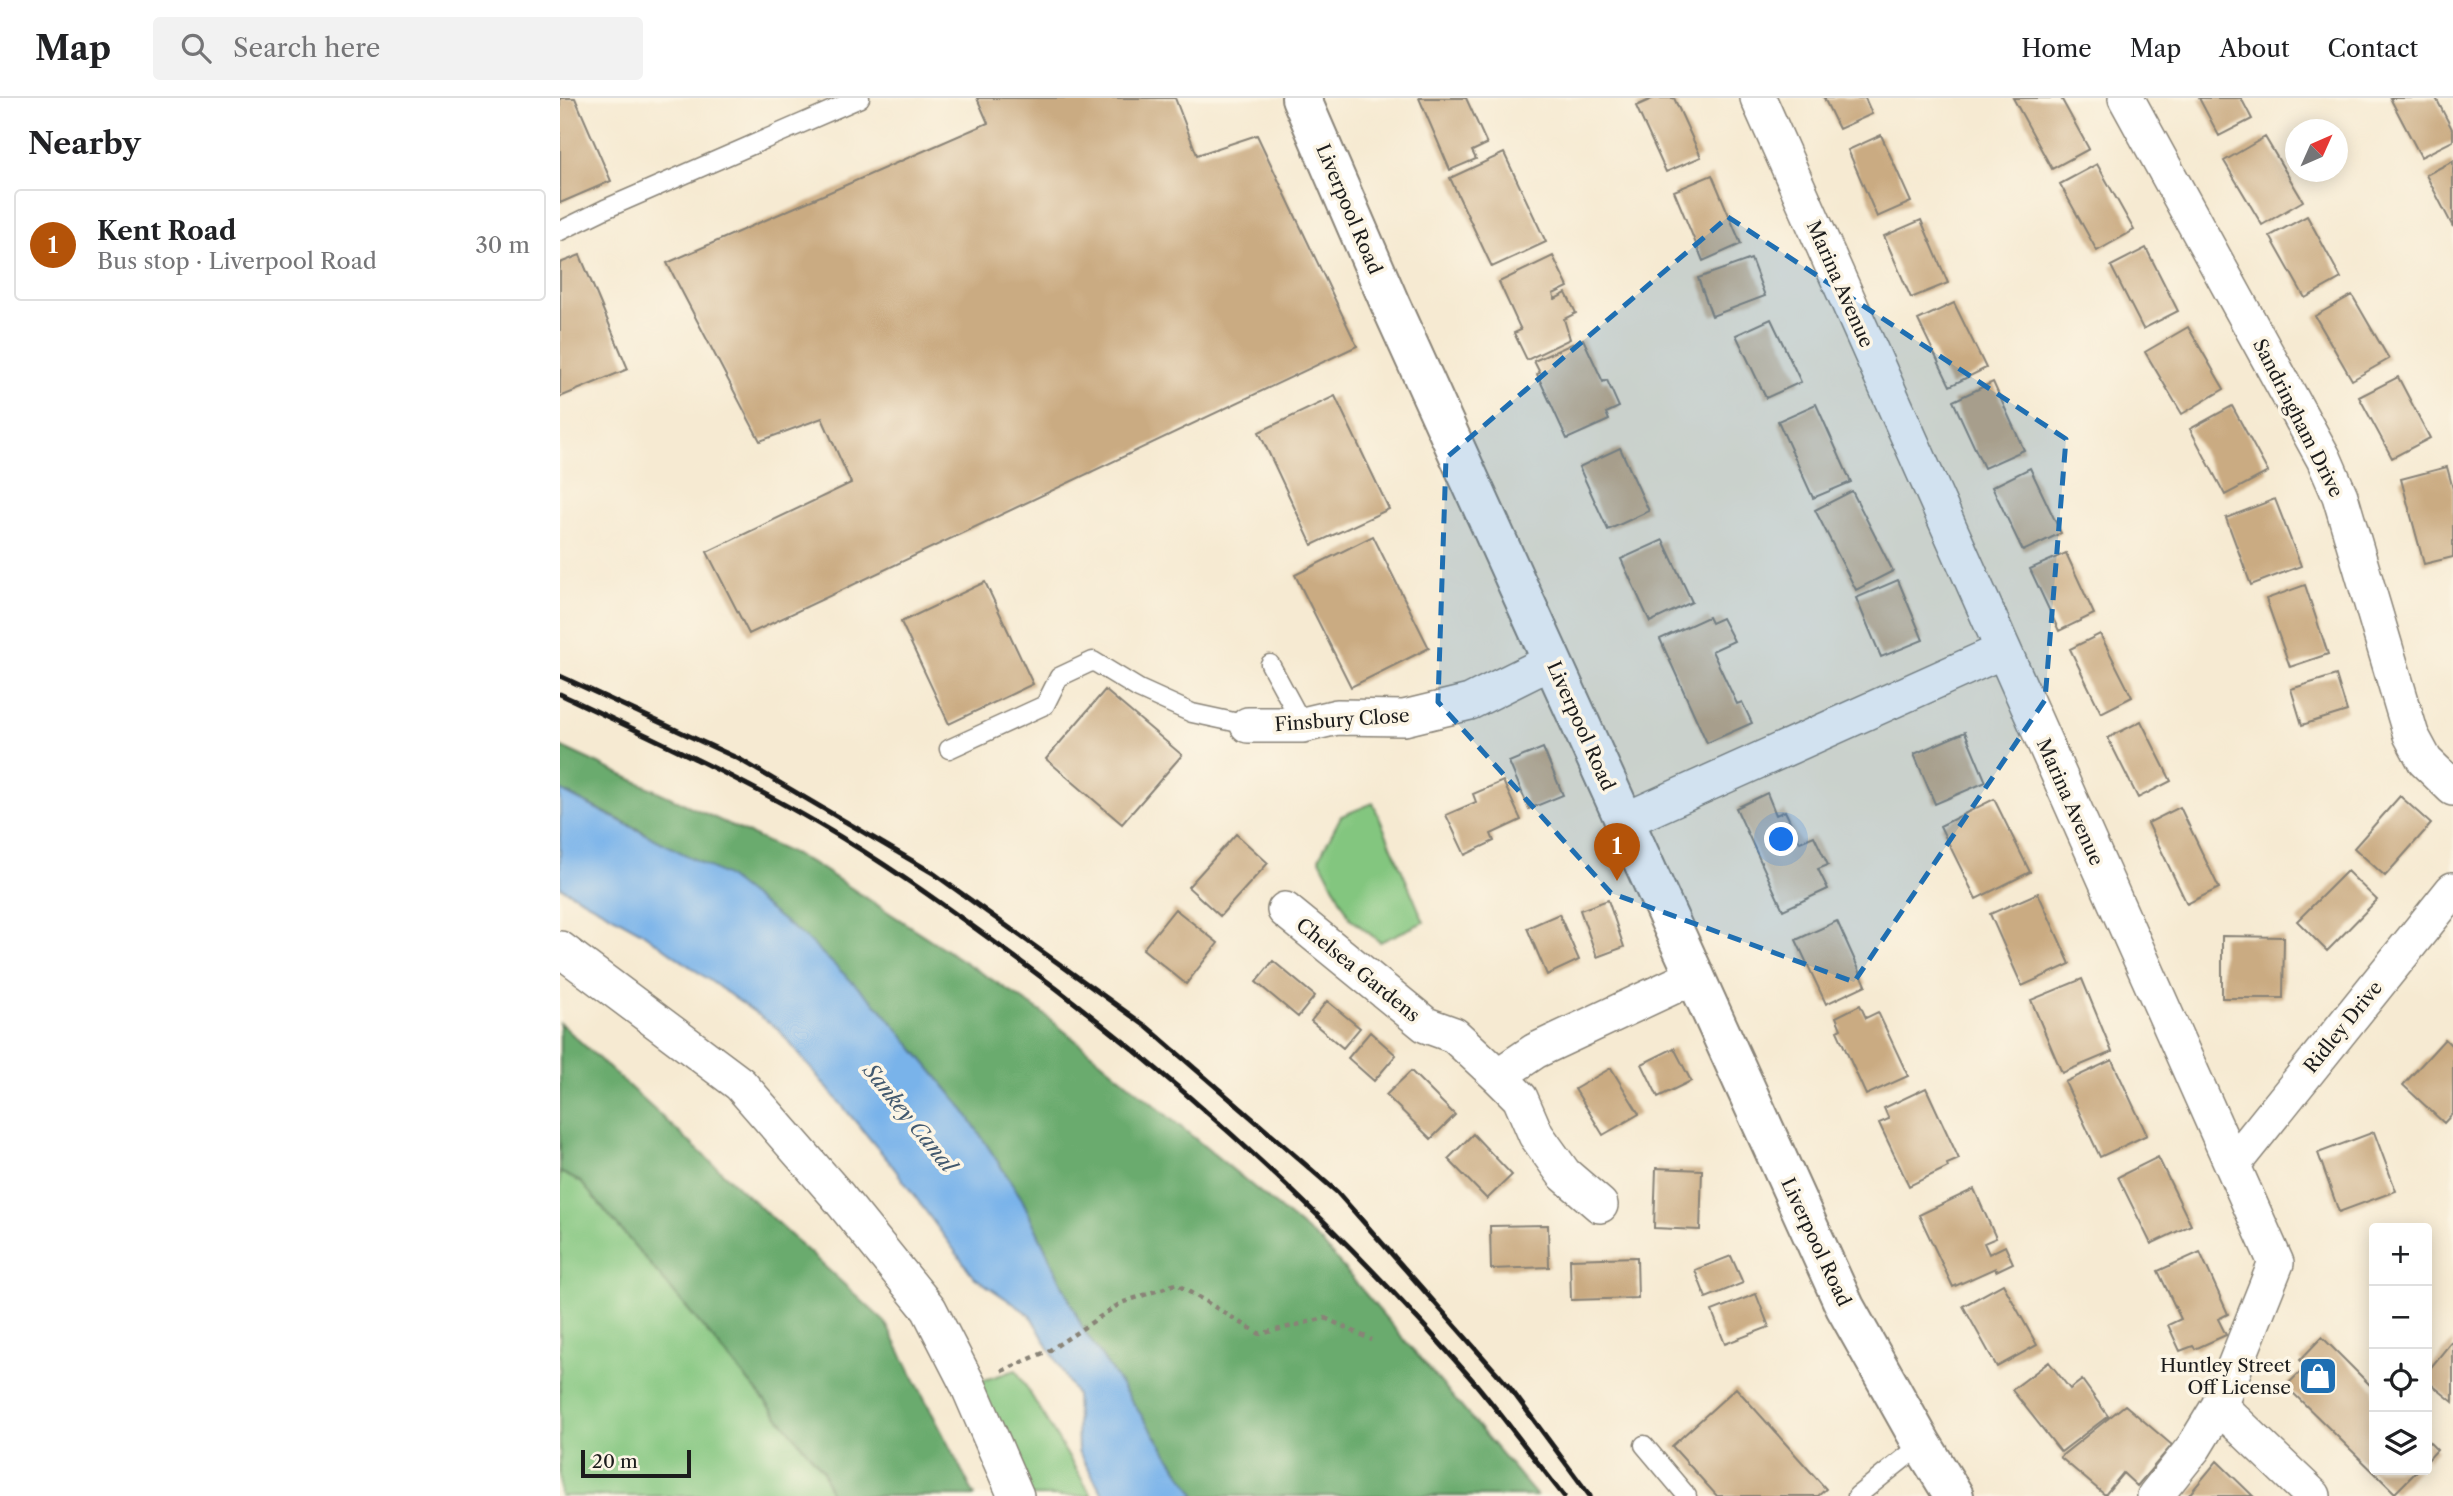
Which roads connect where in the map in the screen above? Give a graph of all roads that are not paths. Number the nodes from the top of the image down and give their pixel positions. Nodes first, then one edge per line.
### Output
1 (860, 98) edge
2 (1301, 98) edge
3 (1758, 98) edge
4 (2126, 98) edge
5 (560, 231) edge
6 (2002, 650) junction
7 (1552, 661) junction
8 (1270, 664) dead end
9 (1303, 724) junction
10 (1248, 725) joint
11 (949, 749) dead end
12 (2453, 788) edge
13 (1624, 821) junction
14 (2453, 890) edge
15 (1285, 910) dead end
16 (560, 949) edge
17 (1695, 976) junction
18 (1499, 1076) junction
19 (2233, 1164) junction
20 (1600, 1205) dead end
21 (2219, 1406) junction
22 (1922, 1444) junction
23 (1644, 1445) dead end
24 (1016, 1496) edge
25 (1687, 1496) edge
26 (1857, 1496) edge
27 (1954, 1496) edge
28 (2155, 1496) edge
29 (2313, 1496) edge

1 - 5 lane
2 - 7 street, Liverpool Road
3 - 6 street, Marina Avenue
4 - 12 street, Sandringham Drive
6 - 13 street
6 - 19 street, Marina Avenue
7 - 9 street, Finsbury Close
7 - 13 street, Liverpool Road
8 - 9 lane
9 - 10 street, Finsbury Close
10 - 11 lane
13 - 17 street, Liverpool Road
14 - 19 street, Ridley Drive
15 - 18 street, Chelsea Gardens
16 - 24 street
17 - 18 street
17 - 22 street, Liverpool Road
18 - 20 street, Chelsea Gardens
19 - 21 street, Marina Avenue
21 - 28 street, Marina Avenue
21 - 29 street
22 - 26 lane
22 - 27 street, Liverpool Road
23 - 25 lane

